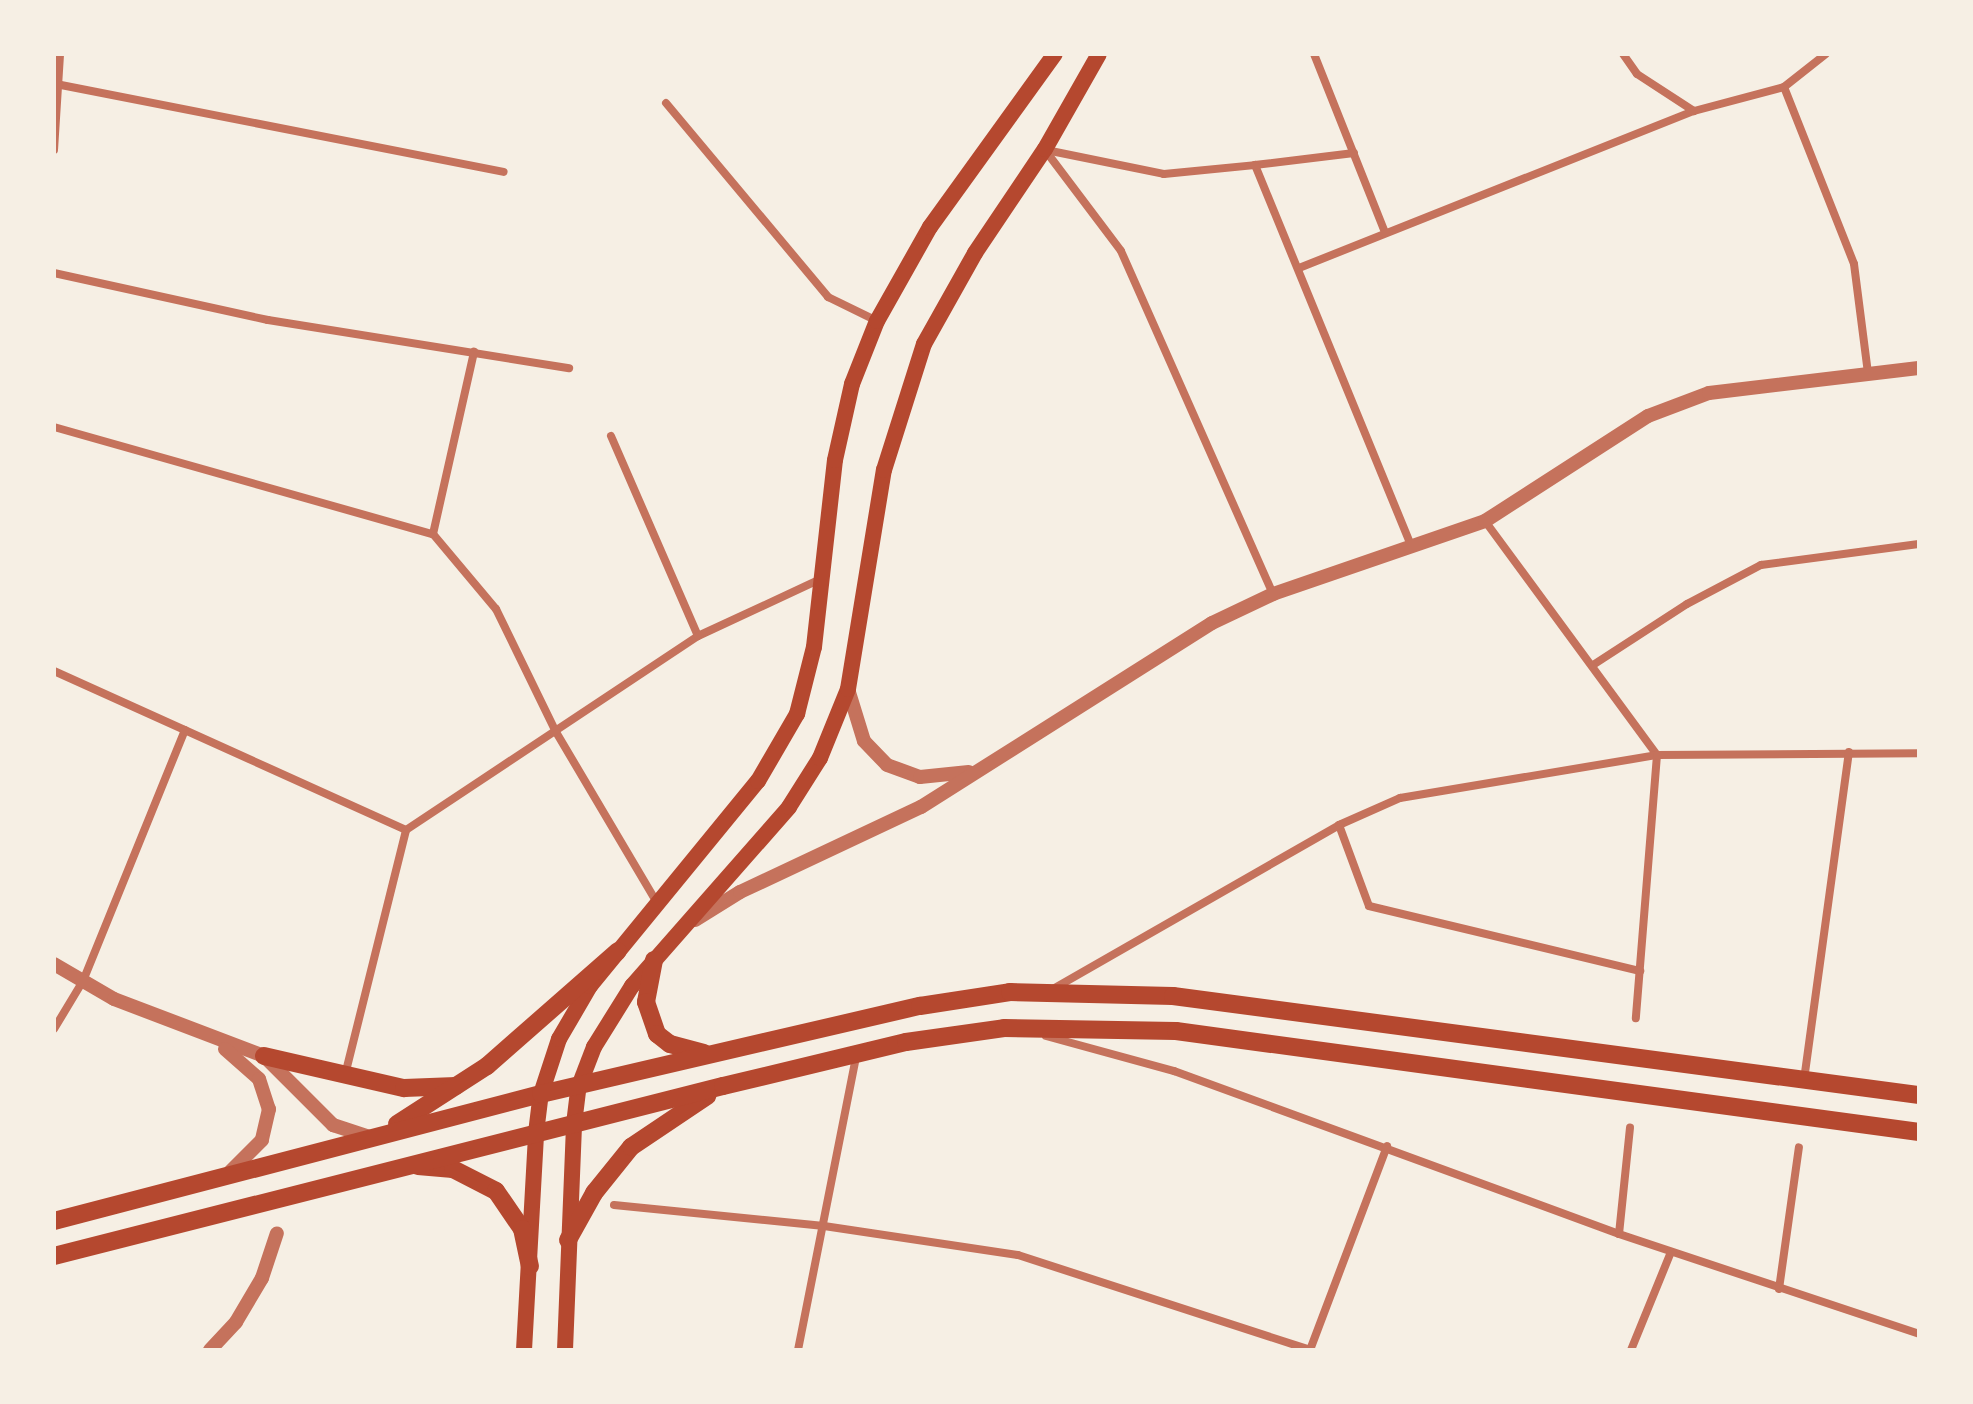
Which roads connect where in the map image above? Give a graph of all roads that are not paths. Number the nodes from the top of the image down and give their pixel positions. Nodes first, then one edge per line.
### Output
1 (60, 54) edge
2 (1055, 54) edge
3 (1099, 54) edge
4 (1314, 54) edge
5 (1623, 54) edge
6 (1826, 54) edge
7 (61, 85) junction
8 (1784, 87) junction
9 (666, 103) dead end
10 (1694, 111) junction
11 (1045, 149) junction
12 (54, 150) edge
13 (1354, 153) junction
14 (1255, 165) junction
15 (504, 172) dead end
16 (1385, 232) junction
17 (1299, 268) junction
18 (54, 273) edge
19 (877, 321) junction
20 (474, 352) junction
21 (569, 368) dead end
22 (1919, 368) edge
23 (1868, 374) junction
24 (54, 427) edge
25 (611, 436) dead end
26 (1485, 521) junction
27 (433, 534) junction
28 (1919, 544) edge
29 (1412, 548) junction
30 (823, 578) junction
31 (1273, 594) junction
32 (698, 636) junction
33 (1593, 665) junction
34 (54, 671) edge
35 (848, 689) junction
36 (185, 730) junction
37 (556, 732) junction
38 (1849, 752) junction
39 (1919, 753) edge
40 (1657, 755) junction
41 (973, 772) junction
42 (1339, 825) junction
43 (406, 830) junction
44 (658, 905) junction
45 (677, 933) junction
46 (618, 951) junction
47 (654, 960) junction
48 (54, 964) edge
49 (1640, 971) junction
50 (83, 981) junction
51 (1049, 991) junction
52 (1636, 1018) dead end
53 (1004, 1028) junction
54 (54, 1029) edge
55 (211, 1040) junction
56 (715, 1054) junction
57 (857, 1054) junction
58 (264, 1056) junction
59 (345, 1076) junction
60 (1804, 1080) junction
61 (459, 1085) junction
62 (579, 1086) junction
63 (723, 1086) junction
64 (541, 1094) junction
65 (1919, 1095) edge
66 (574, 1124) junction
67 (1630, 1128) dead end
68 (1919, 1132) edge
69 (536, 1133) junction
70 (371, 1137) junction
71 (1387, 1146) junction
72 (1799, 1147) dead end
73 (395, 1166) junction
74 (226, 1174) junction
75 (614, 1205) dead end
76 (54, 1221) edge
77 (824, 1226) junction
78 (277, 1233) dead end
79 (1619, 1234) junction
80 (568, 1240) junction
81 (1671, 1252) junction
82 (54, 1256) edge
83 (530, 1266) junction
84 (1779, 1289) junction
85 (1919, 1334) edge
86 (210, 1350) edge
87 (524, 1350) edge
88 (565, 1350) edge
89 (798, 1350) edge
90 (1310, 1350) edge
91 (1631, 1350) edge

1 - 7 street
2 - 19 main road
3 - 11 main road
4 - 13 street
5 - 10 street
6 - 8 street
7 - 12 street
7 - 15 street
8 - 10 street
8 - 23 street
9 - 19 street
10 - 16 street
11 - 14 street
11 - 31 street
11 - 35 main road
13 - 14 street
13 - 16 street
14 - 17 street
16 - 17 street
17 - 29 street
18 - 20 street
19 - 30 main road
20 - 21 street
20 - 27 street
22 - 23 street
23 - 26 street
24 - 27 street
25 - 32 street
26 - 29 street
26 - 33 street
27 - 37 street
28 - 33 street
29 - 31 street
30 - 32 street
30 - 44 main road
31 - 41 street
32 - 37 street
33 - 40 street
34 - 36 street
35 - 41 street
35 - 45 main road
36 - 43 street
36 - 50 street
37 - 43 street
37 - 44 street
38 - 39 street
38 - 40 street
38 - 60 street
40 - 42 street
40 - 49 street
41 - 45 street
42 - 49 street
42 - 51 street
43 - 59 street
44 - 46 main road
45 - 47 main road
46 - 61 main road
46 - 64 main road
47 - 56 main road
47 - 62 main road
48 - 50 street
49 - 52 street
50 - 54 street
50 - 55 street
51 - 56 main road
51 - 60 main road
53 - 57 main road
53 - 68 main road
53 - 71 street
55 - 58 street
55 - 74 street
56 - 62 main road
57 - 63 main road
57 - 77 street
58 - 59 main road
58 - 70 street
59 - 61 main road
60 - 65 main road
61 - 70 main road
62 - 64 main road
62 - 66 main road
63 - 66 main road
63 - 80 main road
64 - 69 main road
64 - 70 main road
66 - 69 main road
66 - 80 main road
67 - 79 street
69 - 73 main road
69 - 83 main road
70 - 74 main road
71 - 79 street
71 - 90 street
72 - 84 street
73 - 82 main road
73 - 83 main road
74 - 76 main road
75 - 77 street
77 - 89 street
77 - 90 street
78 - 86 street
79 - 81 street
80 - 88 main road
81 - 84 street
81 - 91 street
83 - 87 main road
84 - 85 street

